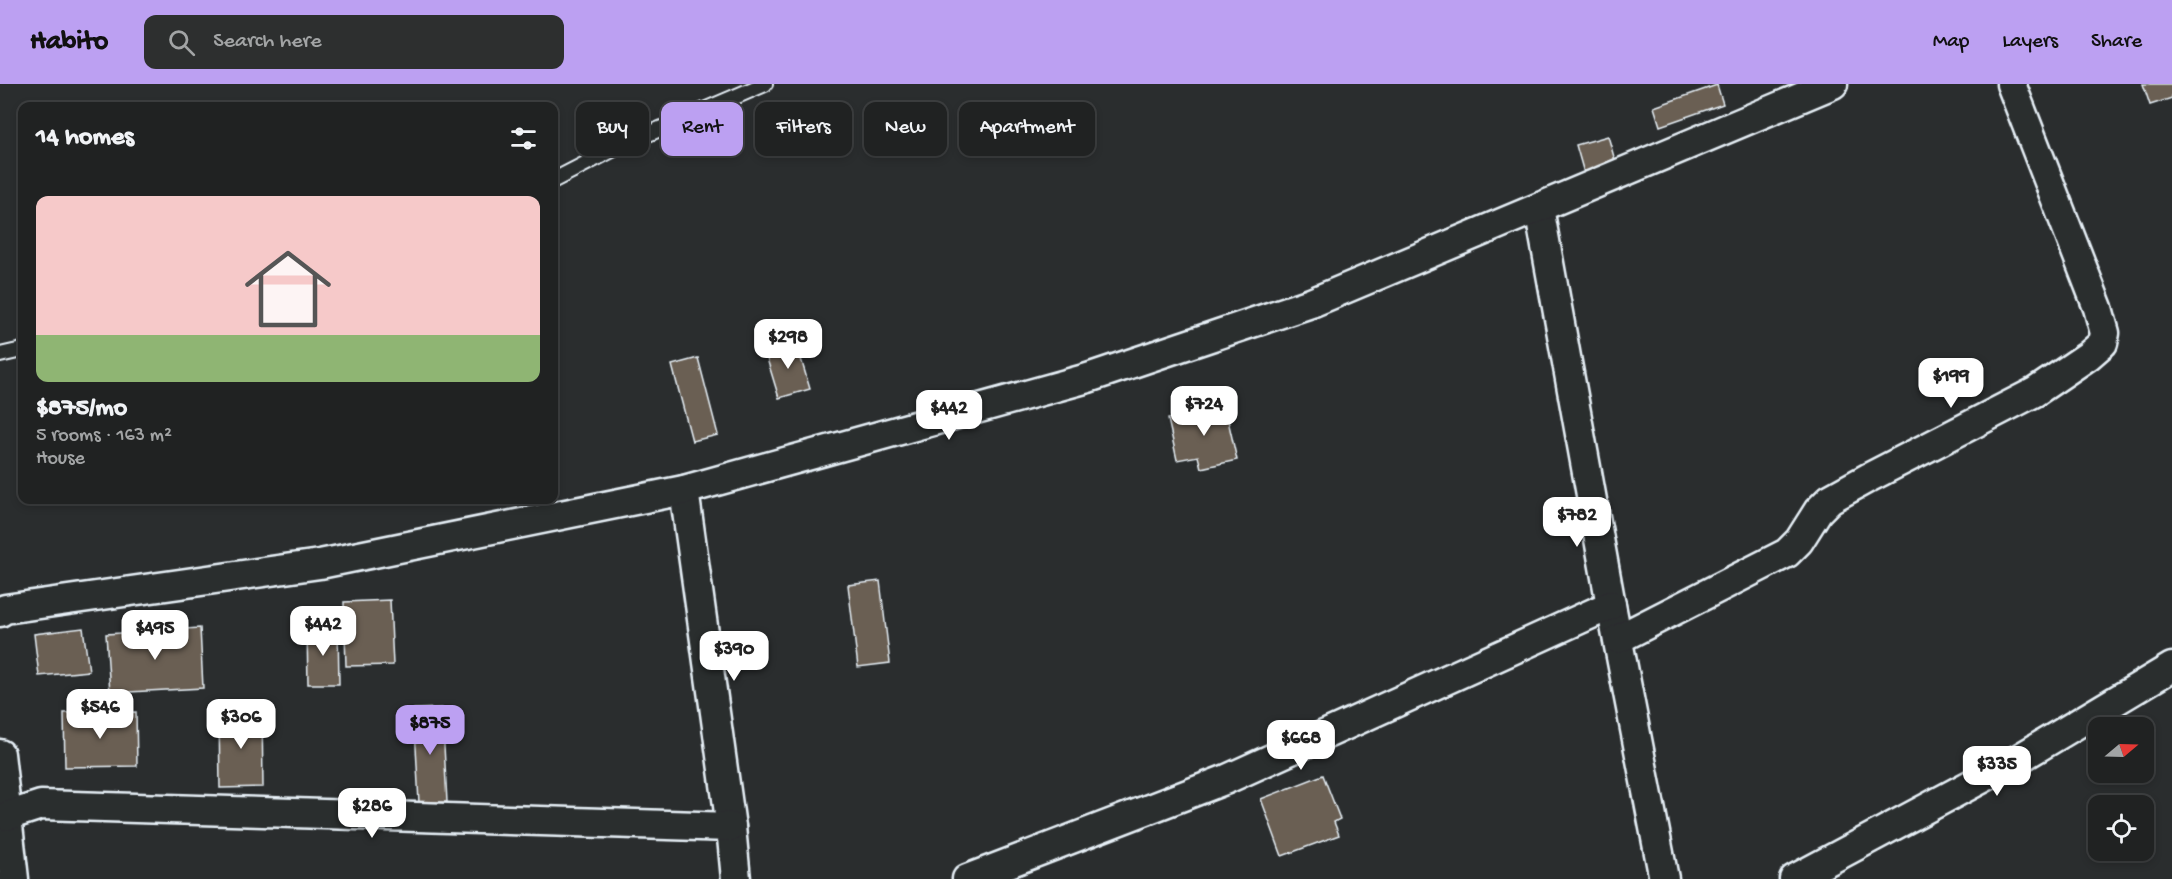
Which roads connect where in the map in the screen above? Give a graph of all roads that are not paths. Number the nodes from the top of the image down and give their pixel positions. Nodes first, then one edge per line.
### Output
1 (765, 84) edge
2 (1833, 84) edge
3 (2011, 84) edge
4 (558, 178) edge
5 (1539, 208) junction
6 (18, 351) edge
7 (0, 355) edge
8 (684, 490) junction
9 (1611, 605) junction
10 (0, 612) edge
11 (1618, 639) junction
12 (2172, 667) edge
13 (0, 754) edge
14 (7, 816) junction
15 (731, 827) junction
16 (14, 879) edge
17 (736, 879) edge
18 (968, 879) edge
19 (1664, 879) edge
20 (1794, 879) edge

1 - 4 lane
2 - 5 street
3 - 11 street
5 - 8 street
5 - 9 street
6 - 7 lane
8 - 10 street
8 - 15 street
9 - 11 street
9 - 18 street
11 - 19 street
12 - 20 street
13 - 14 street
14 - 15 street
14 - 16 street
15 - 17 street

